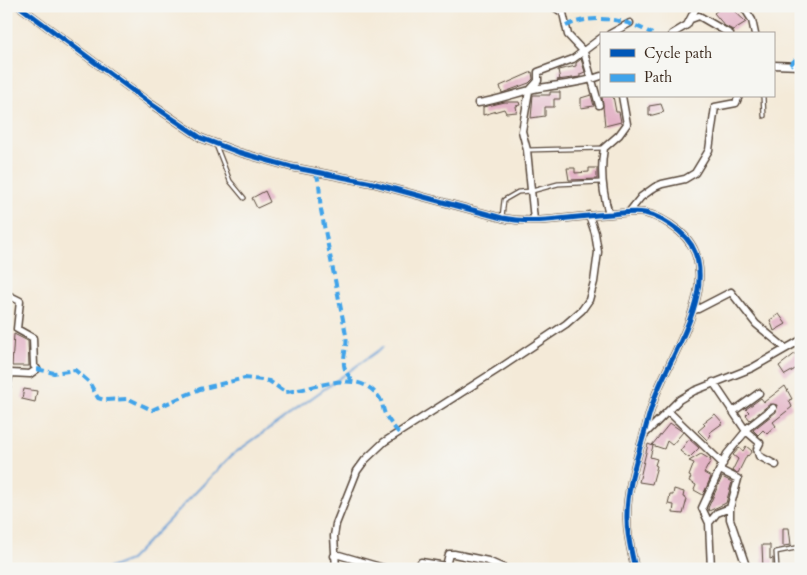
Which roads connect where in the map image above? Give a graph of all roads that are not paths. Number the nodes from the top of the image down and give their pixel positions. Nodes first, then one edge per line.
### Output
1 (19, 6) edge
2 (553, 6) edge
3 (697, 6) edge
4 (743, 6) edge
5 (691, 19) junction
6 (630, 24) dead end
7 (614, 32) edge
8 (675, 32) edge
9 (727, 32) edge
10 (755, 32) edge
11 (600, 39) edge
12 (584, 52) junction
13 (774, 65) edge
14 (801, 66) edge
15 (600, 76) edge
16 (591, 79) junction
17 (529, 91) junction
18 (622, 98) edge
19 (738, 98) edge
20 (763, 98) edge
21 (478, 103) dead end
22 (599, 105) dead end
23 (764, 116) dead end
24 (216, 144) junction
25 (604, 148) junction
26 (527, 150) junction
27 (601, 182) junction
28 (532, 191) junction
29 (244, 198) dead end
30 (629, 212) junction
31 (608, 214) junction
32 (589, 215) junction
33 (502, 218) junction
34 (534, 220) junction
35 (6, 294) edge
36 (693, 310) junction
37 (801, 340) edge
38 (785, 348) junction
39 (713, 382) junction
40 (6, 390) edge
41 (759, 393) dead end
42 (773, 408) dead end
43 (668, 411) junction
44 (734, 412) junction
45 (746, 430) junction
46 (644, 436) junction
47 (776, 465) dead end
48 (721, 467) junction
49 (730, 508) junction
50 (709, 523) junction
51 (801, 547) edge
52 (334, 556) junction
53 (336, 569) edge
54 (387, 569) edge
55 (416, 569) edge
56 (506, 569) edge
57 (635, 569) edge
58 (711, 569) edge
59 (747, 569) edge
60 (777, 569) edge

1 - 24 street
2 - 12 street
3 - 5 street
4 - 10 street
5 - 8 street
5 - 9 street
6 - 7 street
11 - 12 street
12 - 16 street
12 - 17 street
13 - 14 street
15 - 16 street
16 - 17 street
16 - 22 street
17 - 21 street
17 - 26 street
18 - 25 street
19 - 30 street
20 - 23 lane
24 - 29 lane
24 - 33 street
25 - 26 lane
25 - 27 street
26 - 28 street
27 - 28 lane
27 - 31 street
28 - 33 lane
28 - 34 street
30 - 31 street
30 - 36 street
31 - 32 street
32 - 34 street
32 - 52 street
33 - 34 street
35 - 40 street
36 - 38 street
36 - 46 street
37 - 38 street
38 - 39 street
39 - 43 street
39 - 44 street
41 - 44 street
42 - 45 street
43 - 46 street
43 - 48 street
44 - 45 street
45 - 47 street
45 - 48 street
46 - 57 street
48 - 49 street
48 - 50 street
49 - 50 street
49 - 59 street
50 - 58 street
51 - 60 lane
52 - 53 street
52 - 54 street
55 - 56 street

